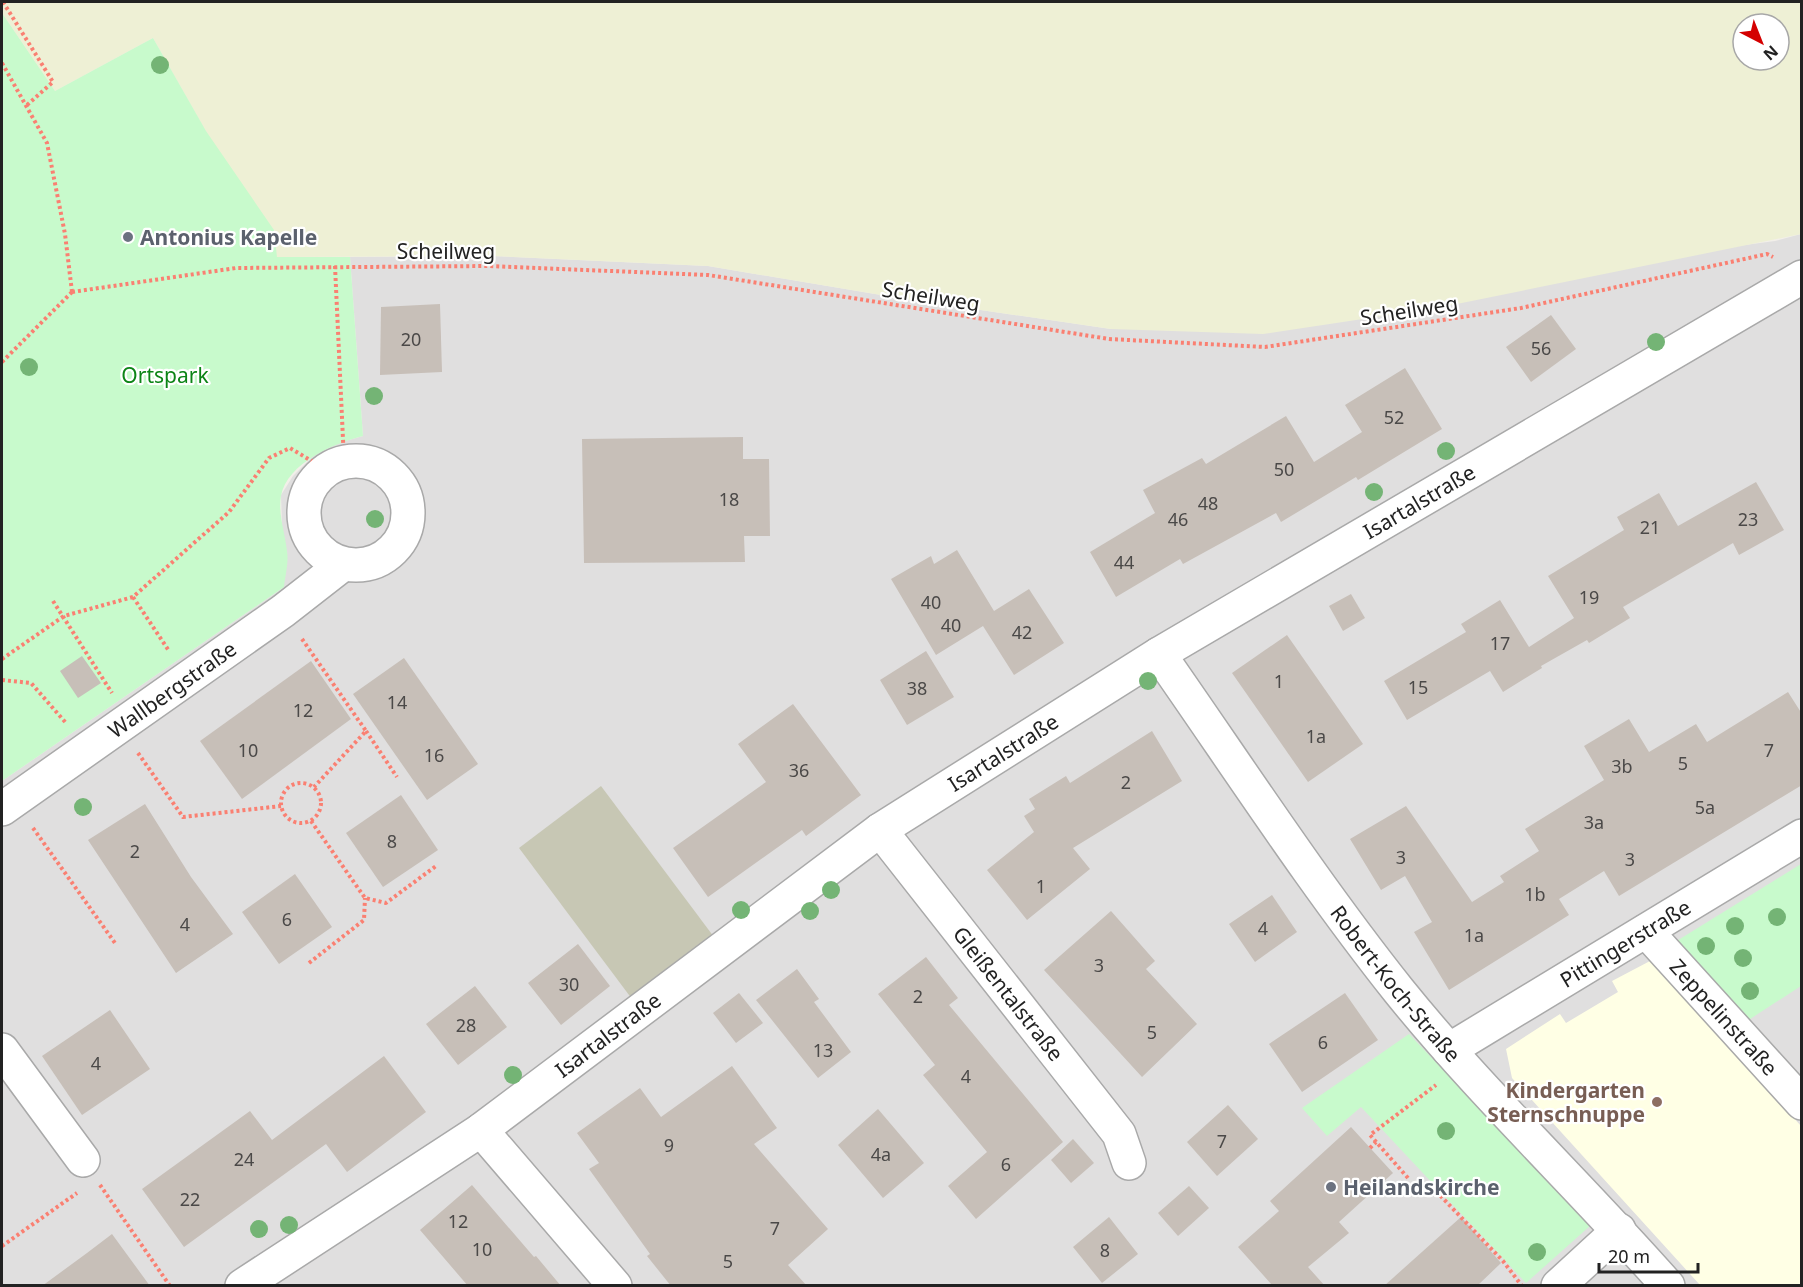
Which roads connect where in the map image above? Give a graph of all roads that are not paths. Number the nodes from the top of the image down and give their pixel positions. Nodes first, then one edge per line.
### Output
1 (1790, 268) edge
2 (342, 565) junction
3 (1159, 654) junction
4 (8, 805) edge
5 (880, 830) junction
6 (1802, 836) edge
7 (1646, 930) junction
8 (2, 1050) edge
9 (1456, 1058) junction
10 (1802, 1103) edge
11 (481, 1130) junction
12 (1129, 1163) dead end
13 (89, 1170) road end
14 (1619, 1230) junction
15 (242, 1286) edge
16 (615, 1286) edge
17 (1558, 1286) edge
18 (1668, 1286) edge

1 - 3 street, Isartalstraße
2 - 2 street
2 - 4 street, Wallbergstraße
3 - 5 street, Isartalstraße
3 - 9 street, Robert-Koch-Straße
5 - 11 street, Isartalstraße
5 - 12 street, Gleißentalstraße
6 - 7 street, Pittingerstraße
7 - 9 street, Pittingerstraße
7 - 10 street, Zeppelinstraße
8 - 13 street
9 - 14 street, Robert-Koch-Straße
11 - 15 street, Isartalstraße
11 - 16 street
14 - 17 street
14 - 18 street, Robert-Koch-Straße

